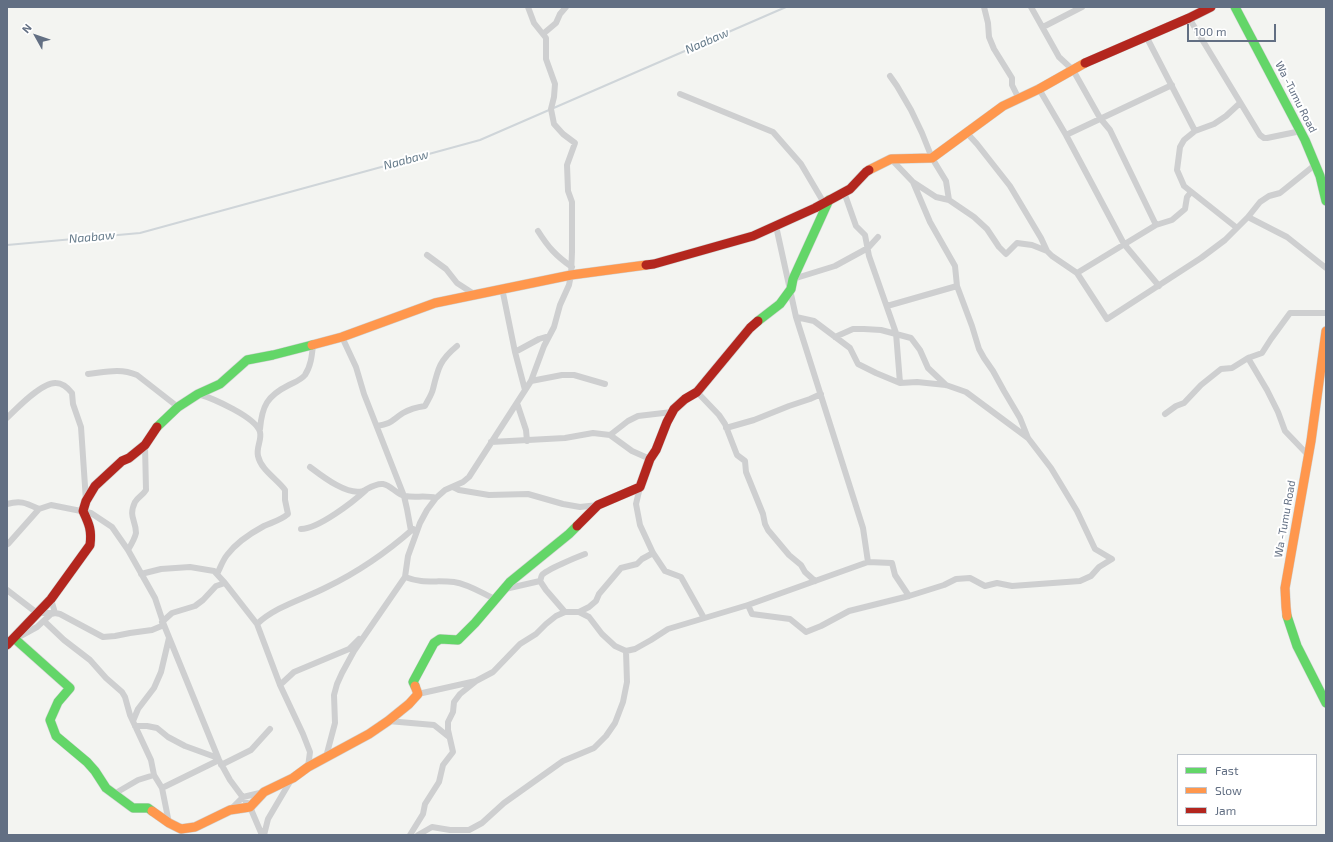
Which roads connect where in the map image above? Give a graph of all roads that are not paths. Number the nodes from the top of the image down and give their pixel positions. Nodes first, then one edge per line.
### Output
1 (528, 7) edge
2 (566, 7) edge
3 (984, 7) edge
4 (1031, 7) edge
5 (1082, 7) edge
6 (1210, 7) edge
7 (1234, 7) edge
8 (1189, 18) junction
9 (1043, 27) junction
10 (543, 34) junction
11 (1146, 36) junction
12 (1073, 70) junction
13 (890, 76) dead end
14 (1172, 85) junction
15 (1039, 90) junction
16 (680, 94) dead end
17 (1019, 99) junction
18 (1240, 103) junction
19 (1100, 118) junction
20 (1195, 131) junction
21 (1301, 131) junction
22 (966, 132) junction
23 (1066, 135) junction
24 (932, 158) junction
25 (891, 159) junction
26 (1316, 164) junction
27 (913, 182) junction
28 (844, 192) junction
29 (1191, 192) junction
30 (1326, 195) edge
31 (949, 200) junction
32 (826, 202) junction
33 (1248, 218) junction
34 (1156, 225) junction
35 (776, 226) junction
36 (1237, 228) junction
37 (538, 231) dead end
38 (878, 236) dead end
39 (1124, 244) junction
40 (868, 248) junction
41 (1047, 251) junction
42 (427, 255) dead end
43 (1326, 268) edge
44 (571, 271) junction
45 (1077, 273) junction
46 (793, 279) junction
47 (957, 286) junction
48 (1159, 286) junction
49 (502, 288) junction
50 (791, 289) junction
51 (474, 294) junction
52 (887, 306) junction
53 (1326, 313) edge
54 (796, 317) junction
55 (1326, 331) edge
56 (896, 334) junction
57 (549, 336) junction
58 (342, 337) junction
59 (835, 337) junction
60 (313, 345) junction
61 (457, 346) dead end
62 (515, 352) junction
63 (1248, 358) junction
64 (88, 374) dead end
65 (531, 381) junction
66 (900, 382) junction
67 (605, 384) dead end
68 (946, 385) junction
69 (525, 390) junction
70 (697, 392) junction
71 (198, 394) junction
72 (821, 394) junction
73 (518, 403) junction
74 (178, 407) junction
75 (672, 412) junction
76 (1166, 414) dead end
77 (7, 418) edge
78 (378, 426) junction
79 (726, 428) junction
80 (260, 429) junction
81 (610, 435) junction
82 (1028, 438) junction
83 (527, 441) junction
84 (491, 442) junction
85 (145, 445) junction
86 (1308, 454) junction
87 (650, 458) junction
88 (310, 467) dead end
89 (370, 487) junction
90 (453, 487) junction
91 (640, 487) junction
92 (404, 496) junction
93 (436, 498) junction
94 (86, 501) junction
95 (7, 504) edge
96 (598, 504) junction
97 (39, 509) junction
98 (83, 511) junction
99 (420, 523) junction
100 (301, 529) dead end
101 (411, 531) junction
102 (8, 545) edge
103 (128, 550) junction
104 (652, 553) junction
105 (585, 554) dead end
106 (868, 562) junction
107 (141, 574) junction
108 (217, 574) junction
109 (405, 577) junction
110 (540, 581) junction
111 (815, 581) junction
112 (225, 583) junction
113 (7, 590) edge
114 (503, 590) junction
115 (909, 596) junction
116 (51, 599) junction
117 (494, 599) junction
118 (748, 605) junction
119 (565, 612) junction
120 (579, 612) junction
121 (37, 613) junction
122 (55, 613) junction
123 (704, 618) junction
124 (44, 621) junction
125 (163, 623) junction
126 (256, 624) junction
127 (366, 633) junction
128 (169, 638) junction
129 (15, 639) junction
130 (7, 645) edge
131 (626, 651) junction
132 (476, 681) junction
133 (280, 685) junction
134 (418, 694) junction
135 (1326, 703) edge
136 (388, 721) junction
137 (134, 724) junction
138 (270, 729) dead end
139 (449, 737) junction
140 (326, 757) junction
141 (219, 761) junction
142 (308, 767) junction
143 (154, 775) junction
144 (293, 778) junction
145 (162, 788) junction
146 (264, 792) junction
147 (114, 794) junction
148 (243, 797) junction
149 (250, 807) junction
150 (230, 810) junction
151 (169, 823) junction
152 (181, 832) edge
153 (263, 835) edge
154 (410, 835) edge
155 (418, 835) edge

1 - 10 street
2 - 10 street
3 - 17 street
4 - 9 street
5 - 9 street
6 - 8 main road
7 - 21 main road, Wa -Tumu Road
8 - 11 main road
8 - 18 street
9 - 12 street
10 - 44 street
11 - 12 main road
11 - 14 street
12 - 15 main road
12 - 19 street
13 - 24 street
14 - 19 street
14 - 20 street
15 - 17 main road
15 - 23 street
16 - 32 street
17 - 22 main road
18 - 20 street
18 - 21 street
19 - 23 street
19 - 34 street
20 - 29 street
21 - 26 main road, Wa -Tumu Road
22 - 24 main road
22 - 41 street
23 - 39 street
24 - 25 main road
24 - 31 street
25 - 27 street
25 - 28 main road
26 - 30 main road, Wa -Tumu Road
26 - 33 street
27 - 31 street
27 - 47 street
28 - 32 main road
28 - 40 street
29 - 34 street
29 - 36 street
31 - 41 street
32 - 35 main road
32 - 46 main road
33 - 36 street
33 - 43 street
34 - 39 street
35 - 44 main road
35 - 50 street
36 - 48 street
37 - 44 street
38 - 40 street
39 - 45 street
39 - 48 street
40 - 46 street
40 - 52 street
41 - 45 street
42 - 51 street
44 - 49 main road
44 - 57 street
45 - 48 street
46 - 50 main road
47 - 52 street
47 - 82 street
49 - 51 main road
49 - 62 street
50 - 54 street
50 - 70 main road
51 - 58 main road
52 - 56 street
53 - 63 street
54 - 59 street
54 - 72 street
55 - 86 main road, Wa -Tumu Road
56 - 59 street
56 - 66 street
56 - 68 street
57 - 62 street
57 - 65 street
58 - 60 main road
58 - 78 street
59 - 66 street
60 - 71 main road
60 - 80 street
61 - 78 street
62 - 69 street
63 - 76 street
63 - 86 street
64 - 74 street
65 - 67 street
65 - 69 street
66 - 68 street
68 - 82 street
69 - 73 street
70 - 75 main road
70 - 79 street
71 - 74 main road
71 - 80 street
72 - 79 street
72 - 106 street
73 - 83 street
73 - 84 street
74 - 85 main road
75 - 81 street
75 - 87 main road
77 - 94 street
78 - 92 street
79 - 111 street
80 - 108 street
81 - 83 street
81 - 87 street
82 - 115 street
83 - 84 street
84 - 90 street
85 - 94 main road
85 - 103 street
86 - 135 main road, Wa -Tumu Road
87 - 91 main road
88 - 89 street
89 - 92 street
89 - 100 street
90 - 93 street
90 - 96 street
91 - 96 main road
91 - 104 street
92 - 93 street
92 - 101 street
93 - 99 street
94 - 98 main road
95 - 97 street
96 - 114 main road
97 - 98 street
97 - 102 street
98 - 103 street
98 - 116 main road
99 - 101 street
99 - 109 street
101 - 126 street
103 - 107 street
104 - 120 street
104 - 123 street
105 - 110 street
106 - 111 street
106 - 115 street
107 - 108 street
107 - 125 street
108 - 112 street
109 - 117 street
109 - 127 street
110 - 114 street
110 - 119 street
111 - 118 street
112 - 125 street
112 - 126 street
113 - 121 street
114 - 117 main road
115 - 118 street
116 - 121 main road
116 - 122 street
117 - 134 main road
118 - 123 street
119 - 120 street
119 - 132 street
120 - 131 street
121 - 122 street
121 - 130 main road
122 - 124 street
122 - 125 street
123 - 131 street
124 - 129 street
124 - 137 street
125 - 128 street
126 - 133 street
127 - 133 street
127 - 140 street
128 - 137 street
128 - 141 street
129 - 130 street
129 - 147 main road
131 - 155 street
132 - 134 street
132 - 139 street
133 - 142 street
134 - 136 main road
136 - 139 street
136 - 140 main road
137 - 141 street
137 - 143 street
138 - 141 street
139 - 154 street
140 - 142 main road
141 - 145 street
141 - 148 street
142 - 144 main road
143 - 145 street
143 - 147 street
144 - 146 main road
144 - 153 street
145 - 151 street
146 - 148 street
146 - 149 main road
147 - 151 main road
148 - 149 street
148 - 150 street
149 - 150 main road
149 - 153 street
150 - 152 main road
151 - 152 main road

